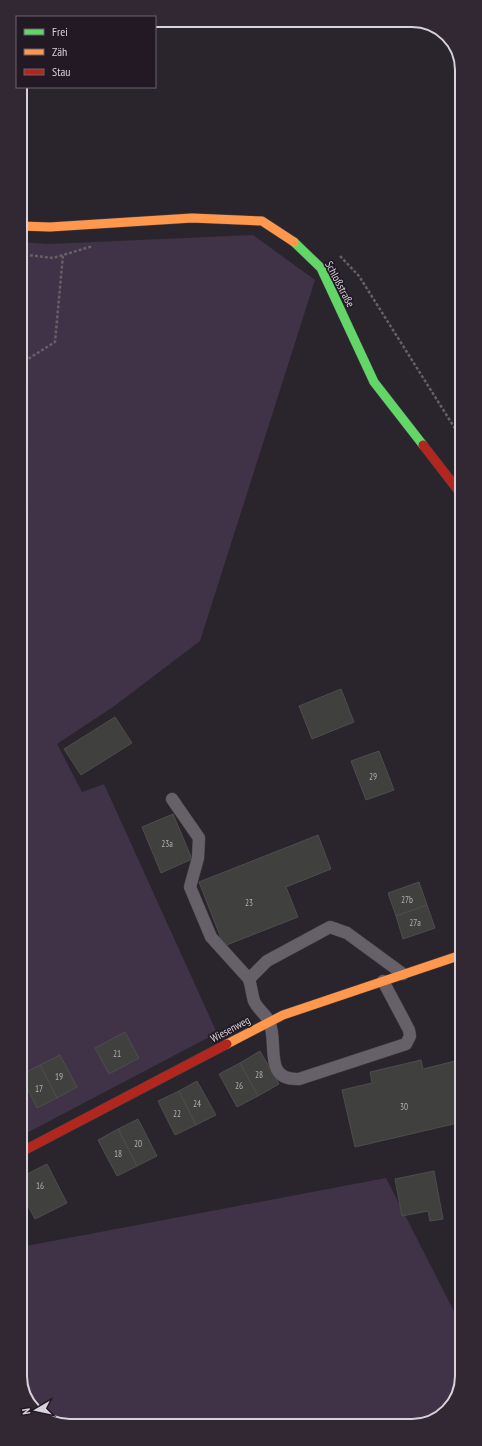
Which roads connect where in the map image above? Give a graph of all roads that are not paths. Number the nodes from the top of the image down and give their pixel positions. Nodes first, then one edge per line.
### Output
1 (27, 226) edge
2 (455, 486) edge
3 (172, 799) dead end
4 (455, 957) edge
5 (403, 974) junction
6 (249, 979) junction
7 (383, 981) junction
8 (269, 1022) junction
9 (27, 1149) edge

1 - 2 street, Schloßstraße
3 - 6 lane
4 - 5 street, Wiesenweg
5 - 6 lane
5 - 7 street, Wiesenweg
6 - 8 lane
7 - 8 street, Wiesenweg
7 - 8 lane
8 - 9 street, Wiesenweg

